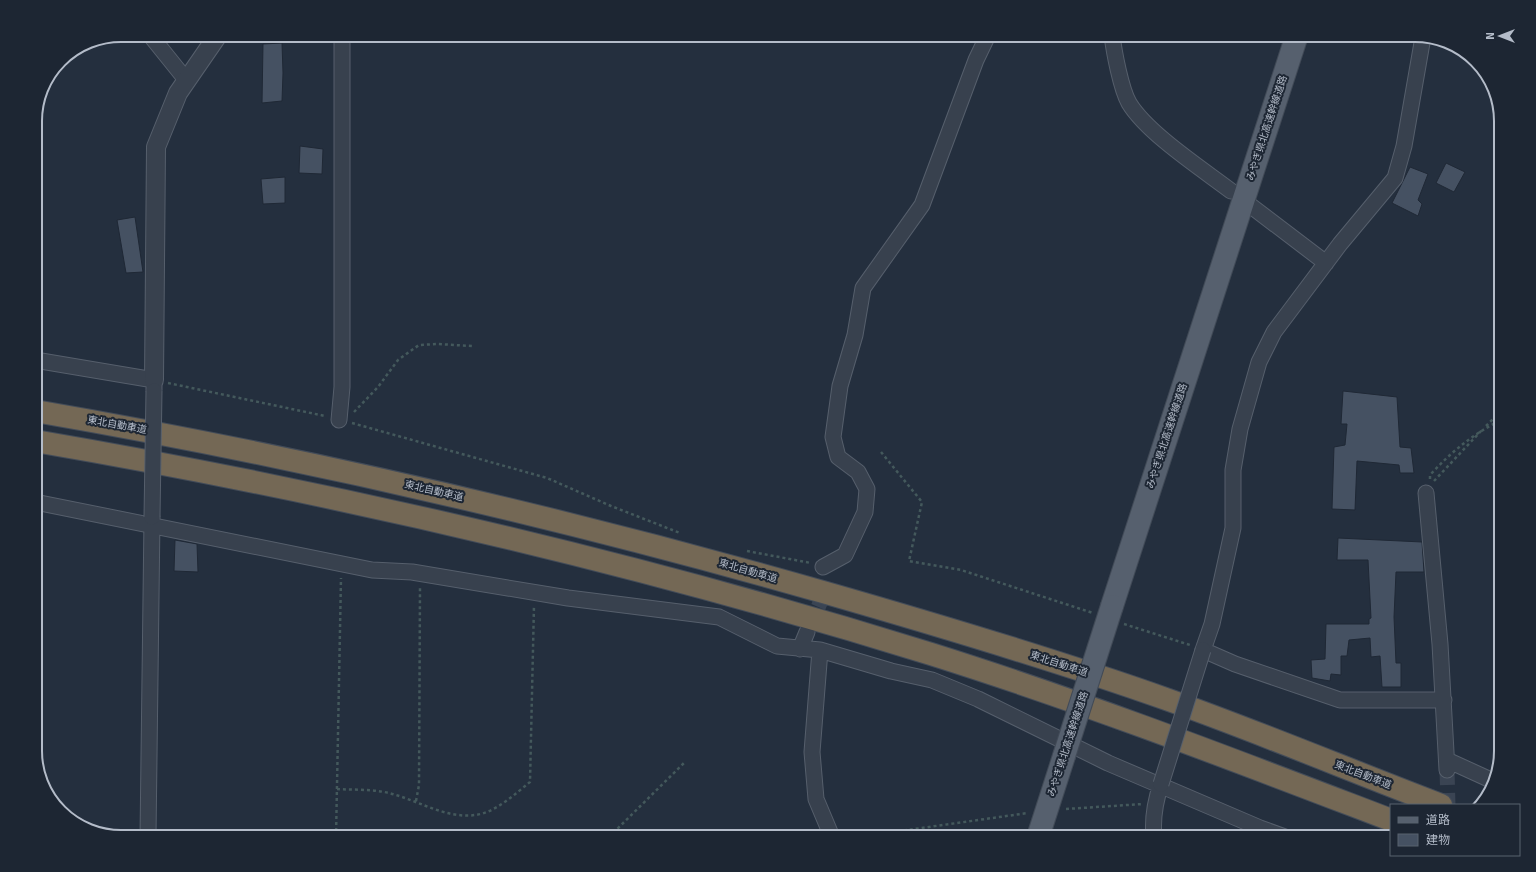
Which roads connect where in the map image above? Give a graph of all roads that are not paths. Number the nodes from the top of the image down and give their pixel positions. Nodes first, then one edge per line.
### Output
1 (156, 42) edge
2 (213, 42) edge
3 (342, 42) edge
4 (985, 42) edge
5 (1113, 42) edge
6 (1295, 42) edge
7 (1422, 43) edge
8 (187, 80) junction
9 (1231, 191) dead end
10 (1251, 206) dead end
11 (1326, 263) junction
12 (42, 361) edge
13 (154, 385) junction
14 (42, 412) edge
15 (339, 420) road end
16 (42, 442) edge
17 (1426, 493) road end
18 (42, 503) edge
19 (152, 522) junction
20 (823, 568) road end
21 (807, 632) tunnel mouth
22 (800, 649) junction
23 (820, 650) junction
24 (1203, 650) junction
25 (1444, 700) junction
26 (1489, 779) edge
27 (1160, 784) junction
28 (1438, 804) edge
29 (1390, 820) edge
30 (148, 830) edge
31 (829, 830) edge
32 (1040, 830) edge
33 (1153, 830) edge
34 (1265, 830) edge

1 - 8 street
2 - 8 street
3 - 15 street
4 - 20 street
5 - 9 street
6 - 32 main road, みやぎ県北高速幹線道路, bridge
7 - 11 street
8 - 13 street
10 - 11 street
11 - 24 street
12 - 13 street
13 - 19 street, bridge
14 - 28 highway, 東北自動車道
16 - 29 highway
17 - 25 street
18 - 19 street
19 - 22 street
19 - 30 street
21 - 22 street
22 - 23 street
23 - 27 street
23 - 31 street
24 - 25 street
24 - 27 street, bridge
25 - 26 street
27 - 33 street
27 - 34 street

